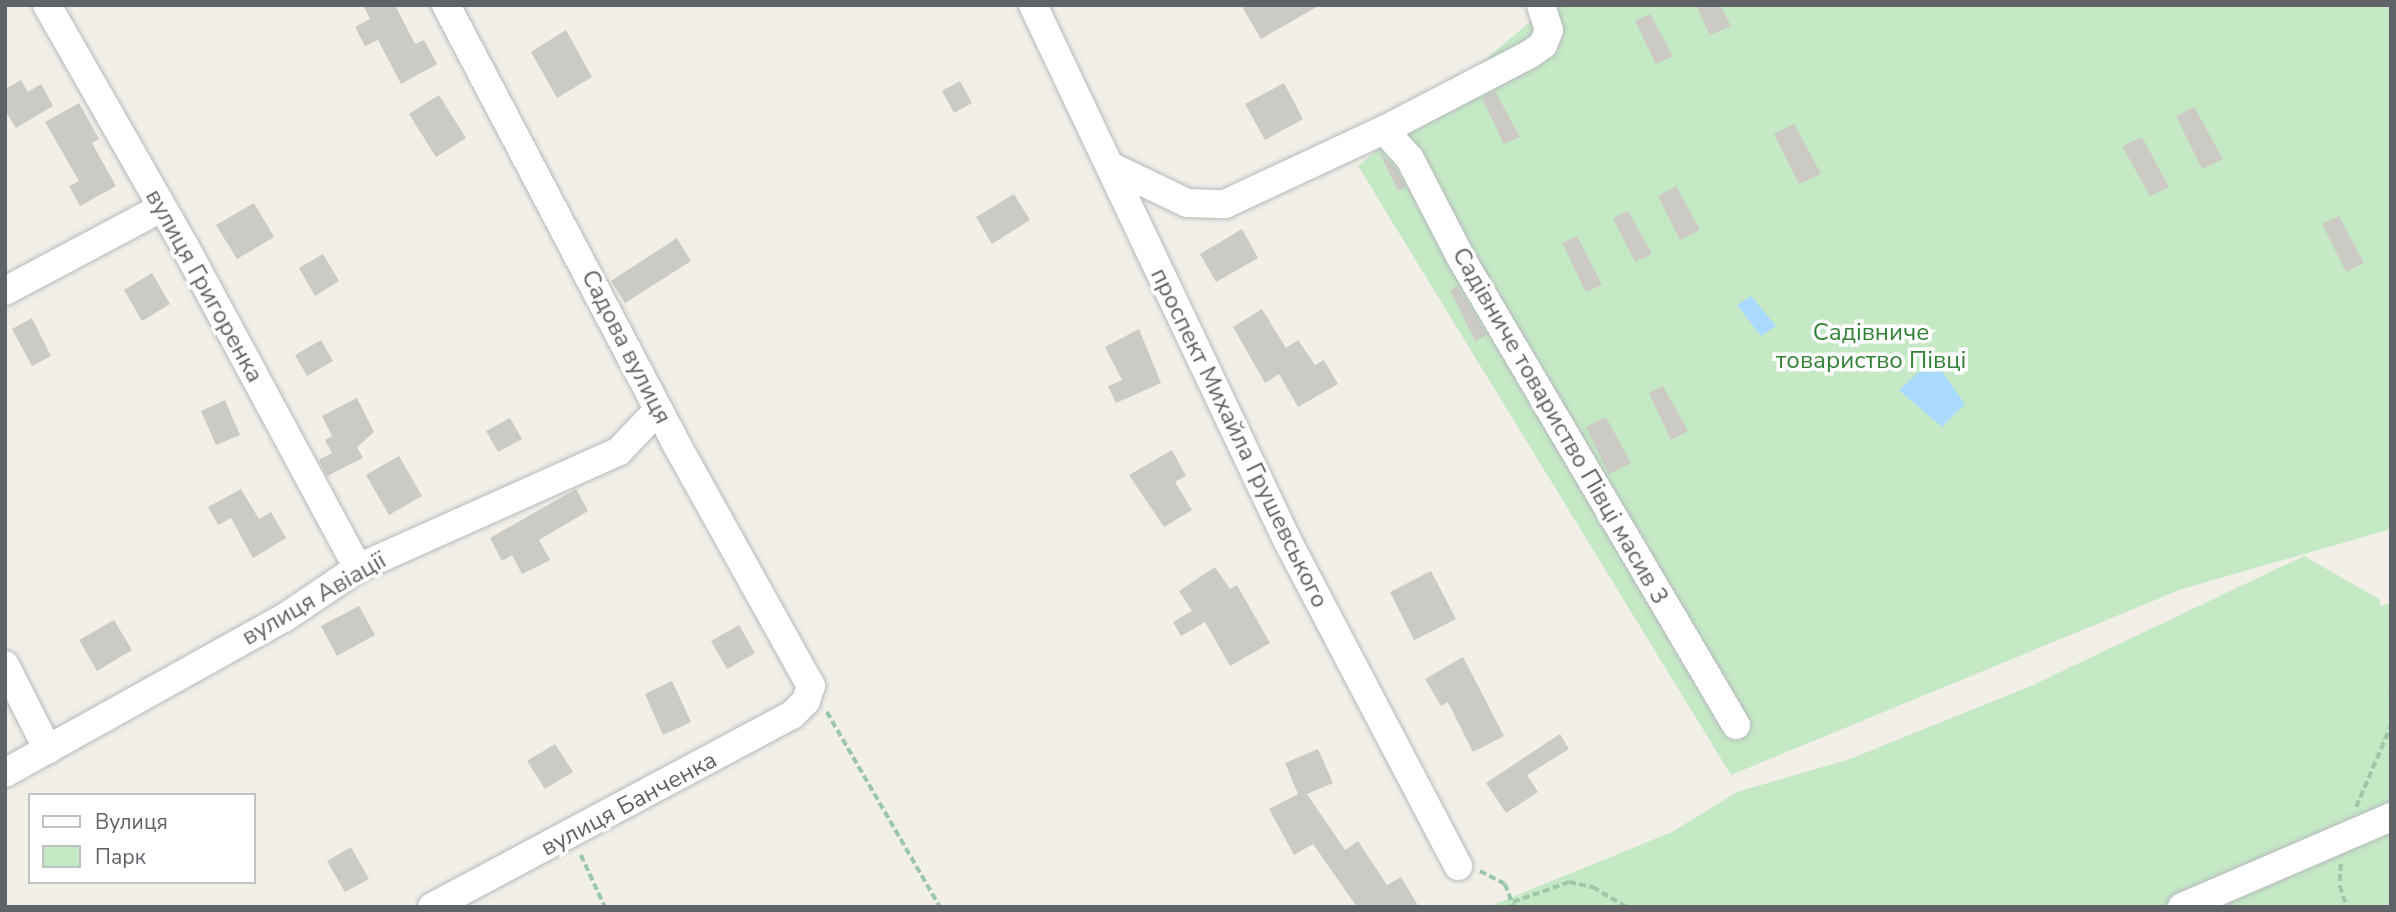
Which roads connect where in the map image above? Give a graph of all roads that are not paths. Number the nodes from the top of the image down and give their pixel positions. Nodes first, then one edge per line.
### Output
1 (47, 5) edge
2 (446, 5) edge
3 (1033, 5) edge
4 (1541, 5) edge
5 (1384, 130) junction
6 (1112, 167) junction
7 (161, 208) junction
8 (5, 291) edge
9 (658, 410) junction
10 (358, 568) junction
11 (5, 665) edge
12 (811, 686) joint
13 (1735, 725) dead end
14 (48, 750) junction
15 (5, 773) edge
16 (2391, 817) edge
17 (1458, 866) road end
18 (432, 907) edge
19 (2182, 907) edge

1 - 7 street, вулиця Григоренка
2 - 9 street, Садова вулиця
3 - 6 street, проспект Михайла Грушевського
4 - 5 street
5 - 6 street
5 - 13 street, Садівниче товариство Півці масив 3
6 - 17 street, проспект Михайла Грушевського
7 - 8 street
7 - 10 street, вулиця Григоренка
9 - 10 street, вулиця Авіації
9 - 12 street, Садова вулиця
10 - 14 street, вулиця Авіації
11 - 14 street
12 - 18 street, вулиця Банченка
14 - 15 street, вулиця Авіації
16 - 19 street

